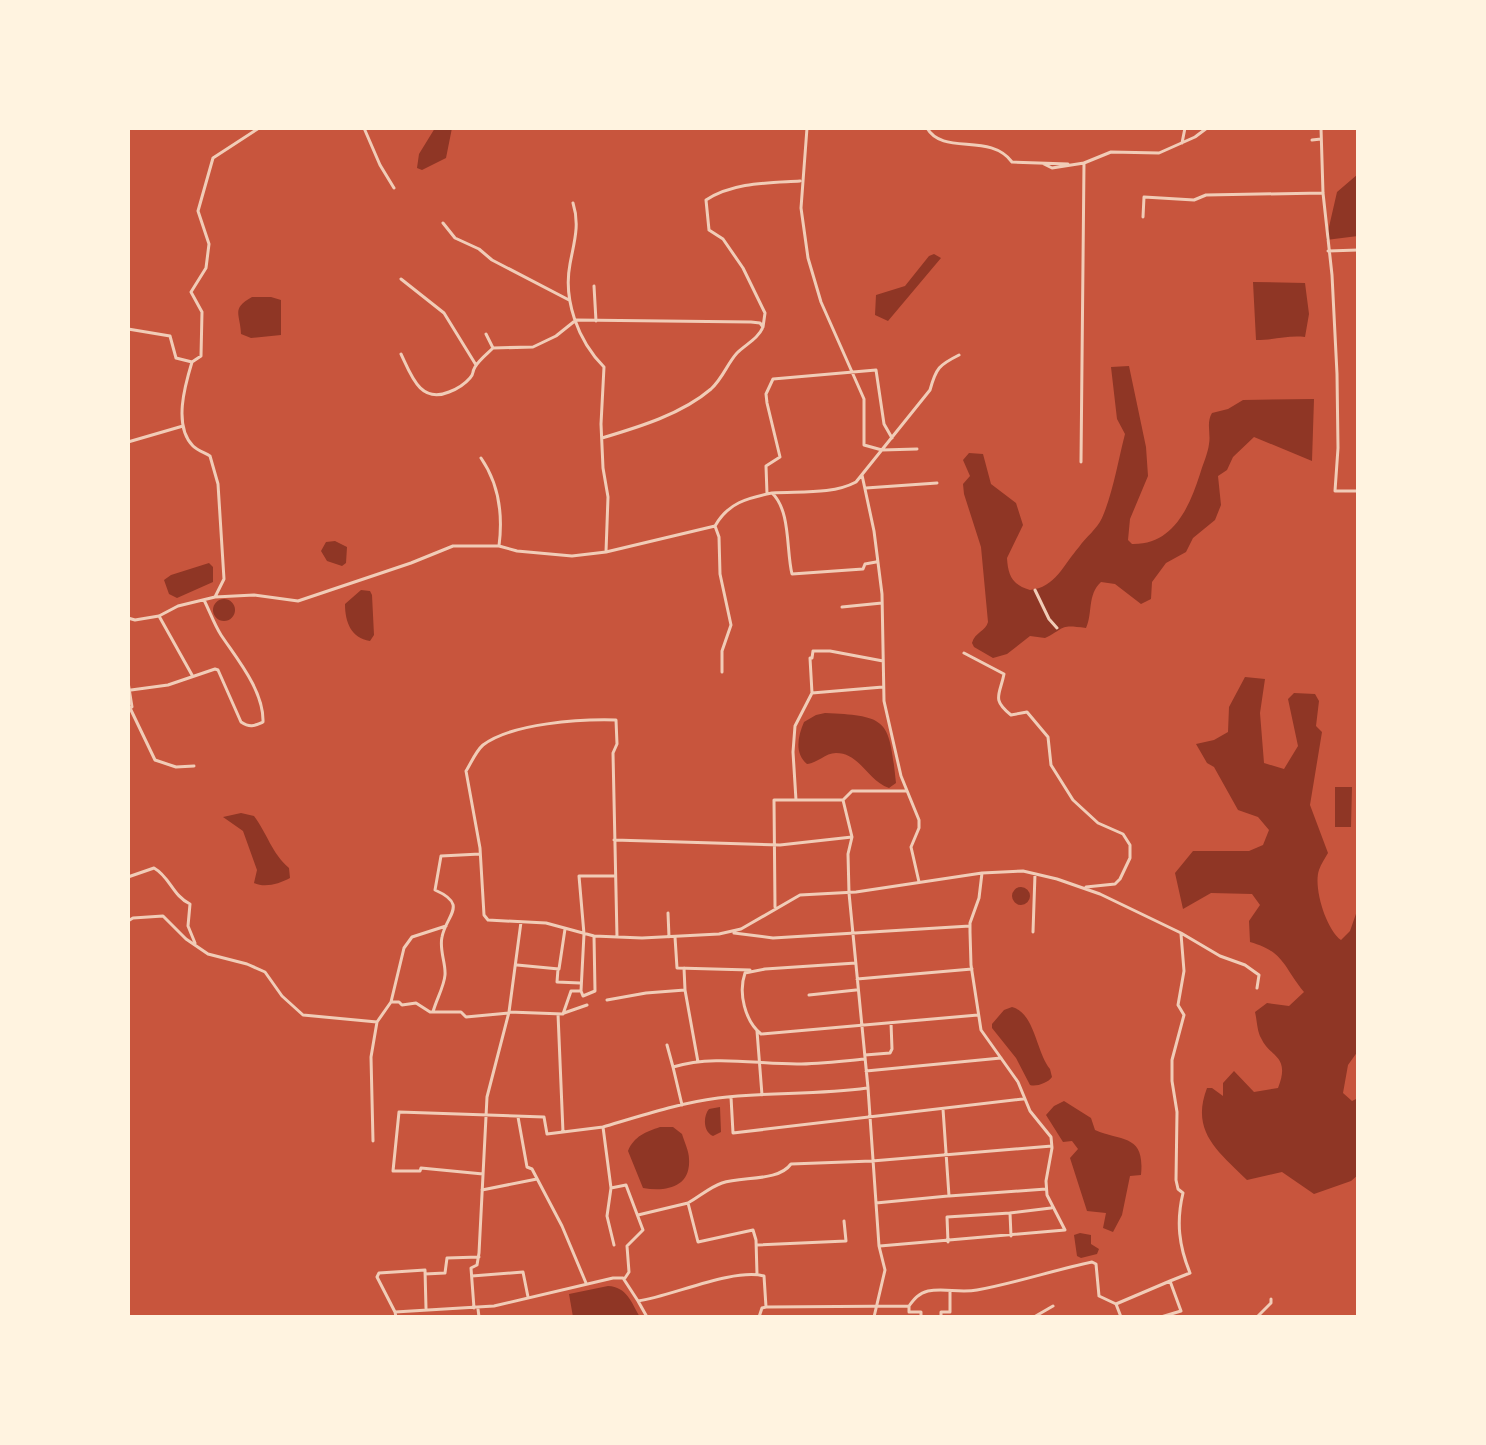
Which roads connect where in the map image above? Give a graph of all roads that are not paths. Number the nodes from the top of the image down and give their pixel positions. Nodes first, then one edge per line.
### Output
1 (259, 128) edge
2 (364, 128) edge
3 (807, 128) edge
4 (927, 128) edge
5 (1185, 128) edge
6 (1207, 128) edge
7 (1321, 128) edge
8 (1321, 139) junction
9 (1312, 140) dead end
10 (1182, 143) junction
11 (1084, 163) junction
12 (802, 181) junction
13 (394, 188) dead end
14 (1323, 193) junction
15 (573, 203) dead end
16 (1143, 217) dead end
17 (443, 223) dead end
18 (1358, 250) edge
19 (1328, 251) junction
20 (401, 279) dead end
21 (594, 286) dead end
22 (569, 300) junction
23 (576, 320) junction
24 (596, 321) junction
25 (763, 327) junction
26 (128, 329) edge
27 (486, 334) dead end
28 (493, 348) junction
29 (401, 354) dead end
30 (959, 355) dead end
31 (192, 362) junction
32 (476, 365) junction
33 (851, 372) junction
34 (183, 426) junction
35 (602, 438) junction
36 (892, 438) junction
37 (128, 442) edge
38 (917, 449) dead end
39 (882, 450) junction
40 (481, 458) dead end
41 (1081, 462) dead end
42 (862, 475) junction
43 (937, 483) dead end
44 (866, 488) junction
45 (1358, 491) edge
46 (769, 493) junction
47 (715, 526) junction
48 (499, 546) junction
49 (606, 552) junction
50 (877, 562) junction
51 (1035, 590) dead end
52 (215, 597) junction
53 (204, 600) junction
54 (882, 603) junction
55 (842, 607) dead end
56 (159, 616) junction
57 (128, 618) edge
58 (1057, 628) dead end
59 (964, 653) dead end
60 (883, 661) junction
61 (722, 672) dead end
62 (192, 675) junction
63 (128, 682) edge
64 (883, 687) junction
65 (131, 690) junction
66 (812, 693) junction
67 (129, 708) edge
68 (194, 766) dead end
69 (906, 791) junction
70 (796, 800) junction
71 (843, 800) junction
72 (852, 837) junction
73 (614, 840) junction
74 (774, 845) junction
75 (480, 854) junction
76 (982, 873) junction
77 (1035, 874) junction
78 (615, 876) junction
79 (128, 877) edge
80 (919, 882) junction
81 (1082, 888) junction
82 (849, 893) junction
83 (775, 907) junction
84 (668, 913) dead end
85 (128, 921) edge
86 (521, 922) junction
87 (448, 926) junction
88 (970, 926) junction
89 (565, 929) junction
90 (731, 932) junction
91 (853, 932) junction
92 (1033, 932) dead end
93 (1181, 933) junction
94 (584, 934) junction
95 (594, 936) junction
96 (617, 937) junction
97 (669, 937) junction
98 (675, 937) junction
99 (196, 946) junction
100 (856, 963) junction
101 (517, 965) junction
102 (684, 968) junction
103 (558, 969) junction
104 (972, 969) junction
105 (751, 970) junction
106 (857, 979) junction
107 (581, 983) junction
108 (1257, 988) dead end
109 (685, 990) junction
110 (858, 990) junction
111 (581, 991) junction
112 (809, 995) dead end
113 (607, 1000) dead end
114 (391, 1002) junction
115 (587, 1005) dead end
116 (433, 1012) junction
117 (509, 1012) junction
118 (560, 1014) junction
119 (979, 1015) junction
120 (891, 1021) junction
121 (377, 1022) junction
122 (861, 1024) junction
123 (757, 1031) junction
124 (667, 1045) dead end
125 (865, 1057) junction
126 (1001, 1058) junction
127 (760, 1061) junction
128 (698, 1062) junction
129 (673, 1067) junction
130 (866, 1071) junction
131 (868, 1088) junction
132 (762, 1096) junction
133 (731, 1097) junction
134 (1025, 1098) junction
135 (682, 1105) junction
136 (943, 1109) junction
137 (869, 1115) junction
138 (486, 1117) junction
139 (518, 1117) junction
140 (603, 1127) junction
141 (563, 1132) junction
142 (373, 1141) dead end
143 (1052, 1146) junction
144 (947, 1154) junction
145 (872, 1161) junction
146 (483, 1174) junction
147 (537, 1179) junction
148 (611, 1188) junction
149 (1046, 1189) junction
150 (482, 1190) junction
151 (949, 1196) junction
152 (688, 1203) junction
153 (876, 1203) junction
154 (1053, 1208) junction
155 (1010, 1213) junction
156 (638, 1215) junction
157 (844, 1221) dead end
158 (1011, 1236) junction
159 (948, 1242) junction
160 (614, 1245) dead end
161 (756, 1245) junction
162 (879, 1246) junction
163 (479, 1257) junction
164 (425, 1274) junction
165 (757, 1274) junction
166 (472, 1276) junction
167 (623, 1278) junction
168 (1170, 1281) junction
169 (586, 1283) junction
170 (950, 1292) junction
171 (528, 1297) junction
172 (1271, 1299) dead end
173 (638, 1301) junction
174 (1116, 1304) junction
175 (875, 1306) junction
176 (909, 1306) junction
177 (1053, 1306) dead end
178 (766, 1307) junction
179 (426, 1308) junction
180 (476, 1308) junction
181 (396, 1314) edge
182 (479, 1317) edge
183 (647, 1317) edge
184 (759, 1317) edge
185 (874, 1317) edge
186 (921, 1317) edge
187 (941, 1317) edge
188 (1034, 1317) edge
189 (1121, 1317) edge
190 (1161, 1317) edge
191 (1257, 1317) edge

1 - 31 street
2 - 13 street
3 - 12 street
4 - 11 street
5 - 10 street
6 - 10 street
7 - 8 street
8 - 9 street
8 - 14 street
10 - 11 street
11 - 41 street
12 - 25 street
12 - 33 street
14 - 16 street
14 - 19 street
15 - 22 street
17 - 22 street
18 - 19 street
19 - 45 street
20 - 32 street
21 - 24 street
22 - 23 street
23 - 24 street
23 - 28 street
23 - 35 street
24 - 25 street
25 - 35 street
26 - 31 street
27 - 28 street
28 - 32 street
29 - 32 street
30 - 36 street
31 - 34 street
33 - 36 street
33 - 39 street
33 - 46 street
34 - 37 street
34 - 52 street
35 - 49 street
36 - 39 street
38 - 39 street
39 - 42 street
40 - 48 street
42 - 44 street
42 - 46 street
43 - 44 street
44 - 50 street
46 - 47 street
46 - 50 street
47 - 49 street
47 - 61 street
48 - 49 street
48 - 52 street
50 - 54 street
51 - 58 street
52 - 53 street
53 - 56 street
53 - 62 street
54 - 55 street
54 - 60 street
56 - 57 street
56 - 62 street
59 - 81 street
60 - 64 street
60 - 66 street
62 - 65 street
63 - 65 street
64 - 66 street
64 - 69 street
65 - 67 street
66 - 70 street
67 - 68 street
69 - 71 street
69 - 80 street
70 - 71 street
70 - 74 street
71 - 72 street
72 - 74 street
72 - 82 street
73 - 74 street
73 - 75 street
73 - 78 street
74 - 83 street
75 - 86 street
75 - 87 street
76 - 77 street
76 - 80 street
76 - 88 street
77 - 81 street
77 - 92 street
78 - 94 street
78 - 96 street
79 - 99 street
80 - 82 street
81 - 93 street
82 - 83 street
82 - 91 street
83 - 90 street
84 - 97 street
85 - 99 street
86 - 89 street
86 - 101 street
87 - 114 street
87 - 116 street
88 - 91 street
88 - 104 street
89 - 94 street
89 - 103 street
90 - 91 street
90 - 98 street
91 - 100 street
93 - 108 street
93 - 168 street
94 - 95 street
94 - 107 street
95 - 96 street
95 - 111 street
96 - 97 street
97 - 98 street
98 - 102 street
99 - 121 street
100 - 105 street
100 - 106 street
101 - 103 street
101 - 117 street
102 - 105 street
102 - 109 street
103 - 107 street
104 - 106 street
104 - 119 street
105 - 123 street
106 - 110 street
107 - 111 street
109 - 113 street
109 - 128 street
110 - 112 street
110 - 122 street
111 - 118 street
114 - 116 street
114 - 121 street
115 - 118 street
116 - 117 street
117 - 118 street
117 - 138 street
118 - 141 street
119 - 120 street
119 - 126 street
120 - 122 street
120 - 125 street
121 - 142 street
122 - 123 street
122 - 125 street
123 - 127 street
124 - 129 street
125 - 127 street
125 - 130 street
126 - 130 street
126 - 134 street
127 - 128 street
127 - 132 street
128 - 129 street
129 - 135 street
130 - 131 street
131 - 132 street
131 - 137 street
132 - 133 street
133 - 135 street
133 - 137 street
134 - 136 street
134 - 143 street
135 - 140 street
136 - 137 street
136 - 144 street
137 - 145 street
138 - 139 street
138 - 146 street
138 - 146 street
139 - 141 street
139 - 147 street
140 - 141 street
140 - 148 street
143 - 144 street
143 - 149 street
144 - 145 street
144 - 151 street
145 - 152 street
145 - 153 street
146 - 150 street
147 - 150 street
147 - 169 street
148 - 156 street
148 - 160 street
149 - 151 street
149 - 154 street
150 - 163 street
151 - 153 street
152 - 156 street
152 - 161 street
153 - 162 street
154 - 155 street
154 - 158 street
155 - 158 street
155 - 159 street
156 - 167 street
157 - 161 street
158 - 159 street
159 - 162 street
161 - 165 street
162 - 175 street
163 - 164 street
163 - 166 street
164 - 179 street
164 - 181 street
165 - 173 street
165 - 178 street
166 - 171 street
166 - 180 street
167 - 169 street
167 - 173 street
168 - 174 street
168 - 190 street
169 - 171 street
170 - 174 street
170 - 176 street
170 - 187 street
171 - 180 street
172 - 191 street
173 - 183 street
174 - 189 street
175 - 176 street
175 - 178 street
175 - 185 street
176 - 186 street
177 - 188 street
178 - 184 street
179 - 180 street
179 - 181 street
180 - 182 street

